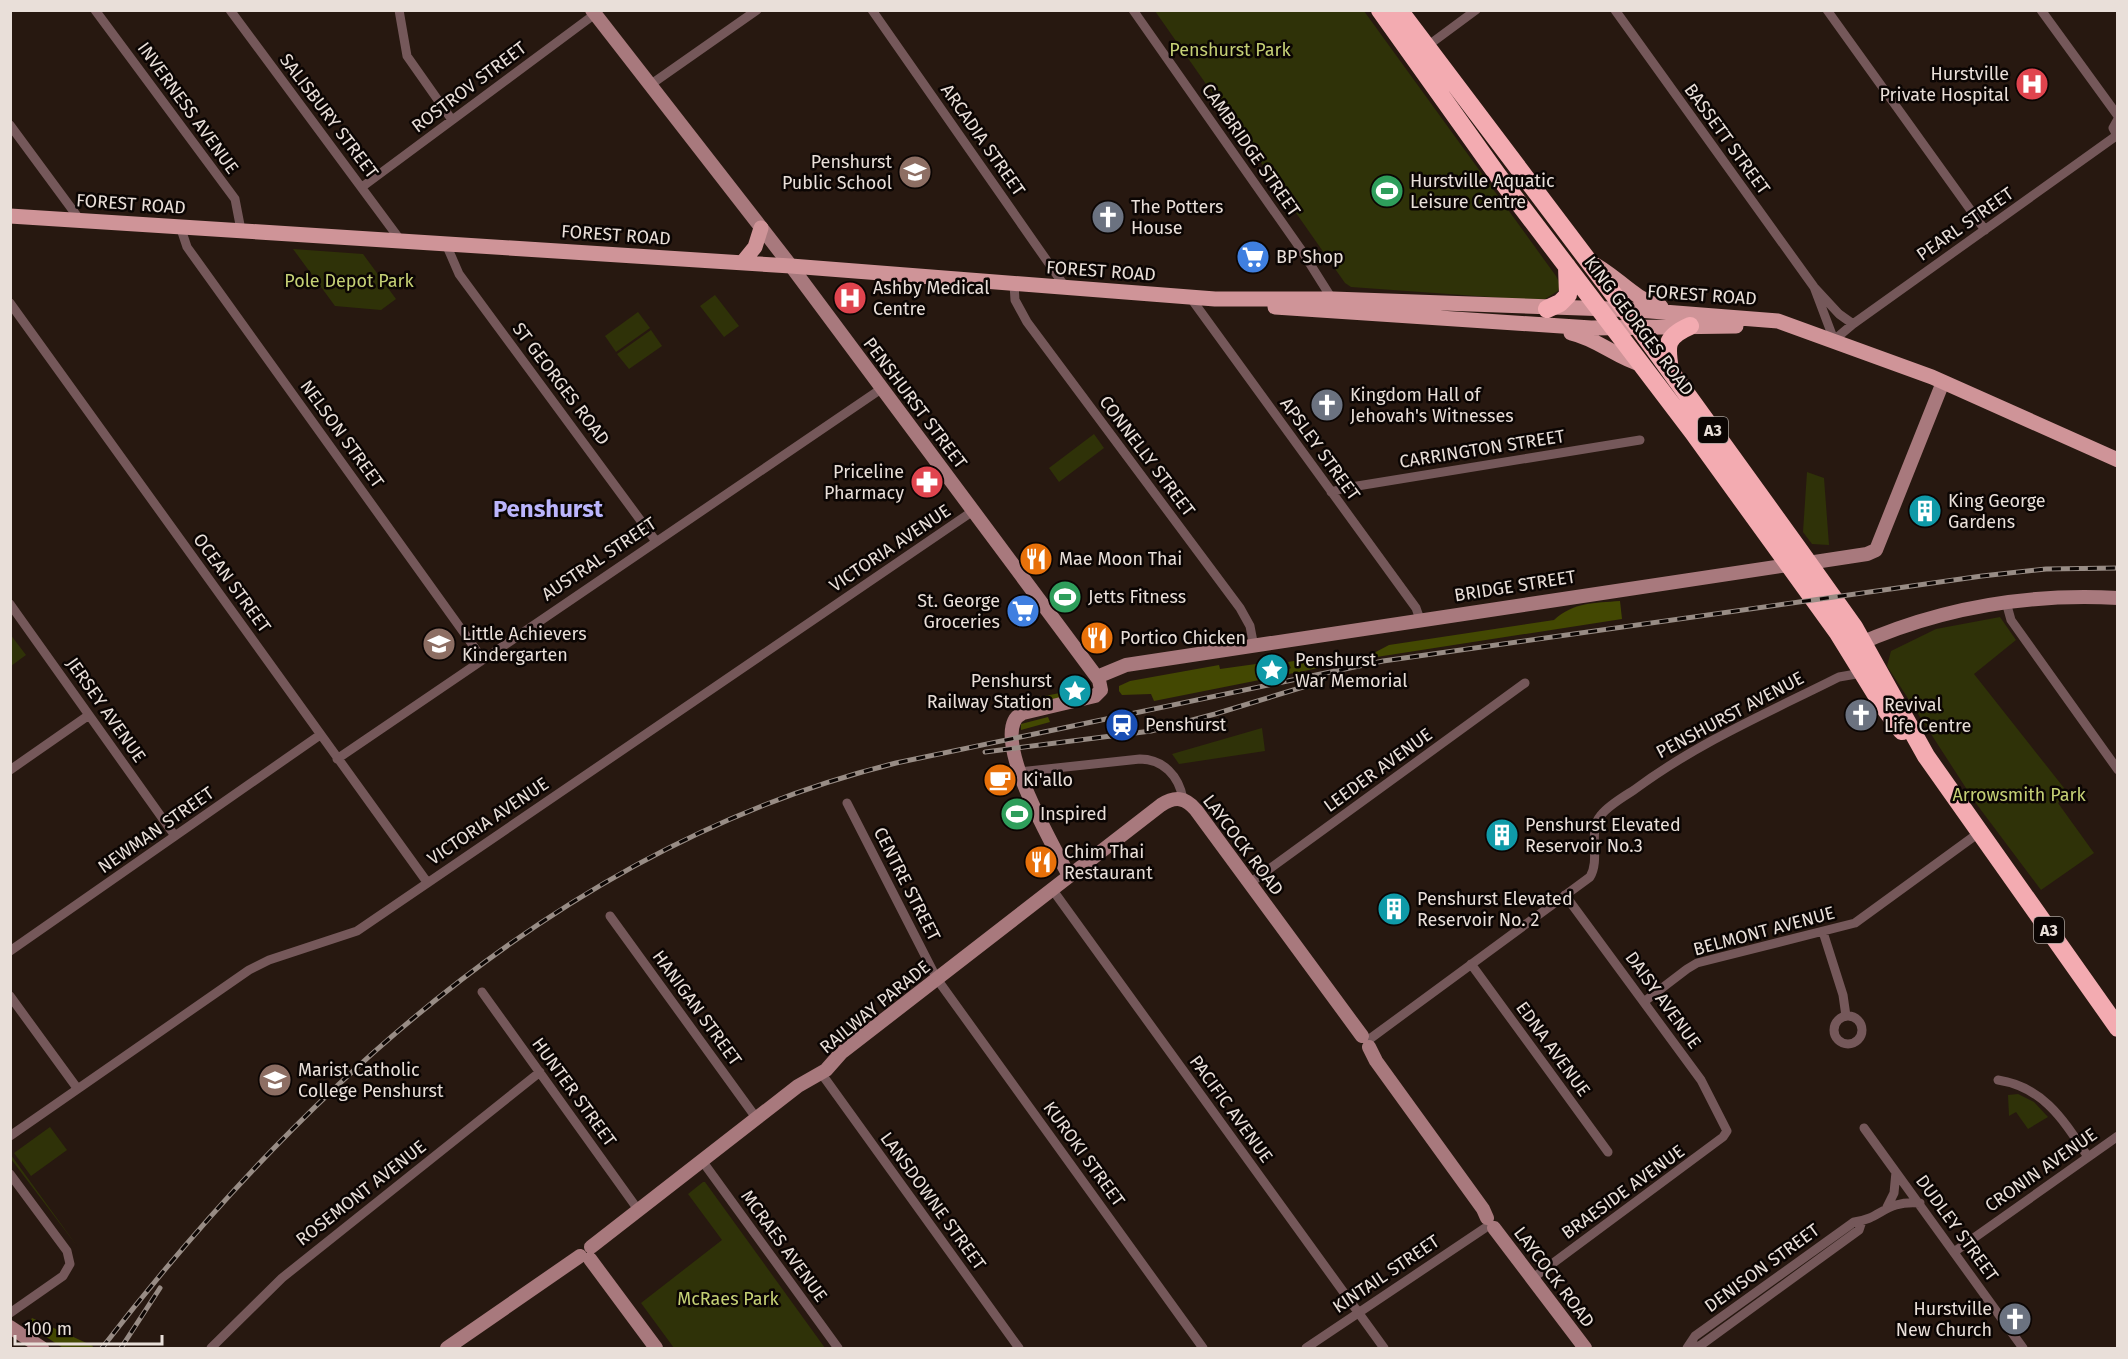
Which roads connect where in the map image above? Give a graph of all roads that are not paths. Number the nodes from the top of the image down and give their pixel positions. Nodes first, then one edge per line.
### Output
1 (95, 10) edge
2 (231, 10) edge
3 (399, 10) edge
4 (757, 10) edge
5 (872, 10) edge
6 (1133, 10) edge
7 (1380, 10) edge
8 (1399, 10) edge
9 (1476, 10) edge
10 (1615, 10) edge
11 (1827, 10) edge
12 (2041, 10) edge
13 (593, 12) edge
14 (1425, 47) junction
15 (650, 86) junction
16 (2118, 118) edge
17 (452, 120) junction
18 (10, 125) edge
19 (2117, 136) edge
20 (362, 188) junction
21 (61, 194) junction
22 (10, 216) edge
23 (51, 218) junction
24 (80, 220) junction
25 (180, 226) junction
26 (761, 228) junction
27 (241, 230) junction
28 (1985, 230) junction
29 (401, 241) junction
30 (446, 244) junction
31 (1585, 259) junction
32 (742, 263) junction
33 (791, 266) junction
34 (1567, 266) junction
35 (1014, 284) junction
36 (1814, 286) junction
37 (1066, 288) junction
38 (1190, 297) junction
39 (10, 303) edge
40 (1334, 305) junction
41 (1547, 309) junction
42 (1602, 309) junction
43 (1625, 310) junction
44 (1685, 319) junction
45 (1853, 324) junction
46 (1542, 326) junction
47 (1616, 328) junction
48 (1639, 328) junction
49 (1827, 337) junction
50 (1643, 365) junction
51 (1670, 372) junction
52 (1943, 382) junction
53 (881, 388) junction
54 (1640, 440) dead end
55 (2118, 460) edge
56 (1331, 492) junction
57 (973, 511) junction
58 (655, 540) junction
59 (1808, 563) junction
60 (1788, 565) junction
61 (2118, 597) edge
62 (2006, 602) junction
63 (10, 603) edge
64 (1421, 622) junction
65 (1851, 638) junction
66 (1254, 647) junction
67 (482, 658) junction
68 (1862, 673) junction
69 (1097, 677) junction
70 (1525, 683) dead end
71 (89, 715) junction
72 (320, 735) junction
73 (1926, 756) junction
74 (337, 759) junction
75 (1016, 766) junction
76 (10, 770) edge
77 (2118, 770) edge
78 (1183, 799) junction
79 (847, 803) dead end
80 (1980, 832) junction
81 (175, 836) junction
82 (1069, 876) junction
83 (427, 882) junction
84 (1251, 883) junction
85 (1052, 889) junction
86 (1565, 895) junction
87 (610, 916) dead end
88 (1823, 932) junction
89 (10, 951) edge
90 (1471, 964) junction
91 (937, 979) junction
92 (482, 992) dead end
93 (10, 996) edge
94 (1645, 1001) junction
95 (1846, 1016) dead end
96 (2118, 1028) edge
97 (1368, 1041) junction
98 (540, 1071) junction
99 (821, 1074) junction
100 (1998, 1080) dead end
101 (77, 1088) junction
102 (757, 1119) junction
103 (1727, 1128) joint
104 (1864, 1128) dead end
105 (10, 1136) edge
106 (2118, 1136) edge
107 (1608, 1152) dead end
108 (2088, 1157) junction
109 (703, 1162) junction
110 (1896, 1172) junction
111 (10, 1174) edge
112 (1920, 1203) junction
113 (1887, 1207) junction
114 (639, 1211) junction
115 (1862, 1221) junction
116 (1489, 1224) junction
117 (1954, 1252) junction
118 (587, 1254) junction
119 (1533, 1278) junction
120 (10, 1313) edge
121 (1358, 1314) junction
122 (10, 1327) edge
123 (42, 1348) edge
124 (211, 1348) edge
125 (447, 1348) edge
126 (656, 1348) edge
127 (838, 1348) edge
128 (1020, 1348) edge
129 (1203, 1348) edge
130 (1306, 1348) edge
131 (1384, 1348) edge
132 (1585, 1348) edge
133 (1687, 1348) edge
134 (1692, 1348) edge
135 (2023, 1348) edge

1 - 27 street, INVERNESS AVENUE
2 - 20 street, SALISBURY STREET
3 - 17 street
4 - 15 street
5 - 37 street, ARCADIA STREET
6 - 40 street, CAMBRIDGE STREET
7 - 34 highway, KING GEORGES ROAD / A3
8 - 14 highway, KING GEORGES ROAD / A3
9 - 14 street
10 - 36 street, BASSETT STREET
11 - 28 street
12 - 16 street
13 - 15 street, PENSHURST STREET
13 - 17 street, ROSTROV STREET
14 - 31 highway, KING GEORGES ROAD / A3
15 - 26 street, PENSHURST STREET
16 - 19 street
17 - 20 street, ROSTROV STREET
18 - 21 street
19 - 28 street, PEARL STREET
20 - 29 street, SALISBURY STREET
21 - 23 street
21 - 24 street
22 - 23 main road, FOREST ROAD
23 - 24 main road, FOREST ROAD
24 - 25 main road, FOREST ROAD
25 - 27 main road, FOREST ROAD
25 - 67 street, NELSON STREET
26 - 32 main road
26 - 33 street, PENSHURST STREET
27 - 29 main road, FOREST ROAD
28 - 45 street, PEARL STREET
29 - 30 main road, FOREST ROAD
30 - 32 main road, FOREST ROAD
30 - 58 street, ST GEORGES ROAD
31 - 43 highway, KING GEORGES ROAD / A3
31 - 44 main road
32 - 33 main road, FOREST ROAD
33 - 35 main road, FOREST ROAD
33 - 53 street, PENSHURST STREET
34 - 41 highway
34 - 42 highway, KING GEORGES ROAD / A3
35 - 37 main road, FOREST ROAD
35 - 66 street, CONNELLY STREET
36 - 45 street, BASSETT STREET
36 - 49 street, BASSETT STREET
37 - 38 main road, FOREST ROAD
38 - 40 main road, FOREST ROAD
38 - 56 street, APSLEY STREET
39 - 72 street, OCEAN STREET
40 - 41 main road, FOREST ROAD
40 - 46 main road, FOREST ROAD
41 - 42 main road, FOREST ROAD
42 - 43 main road, FOREST ROAD
42 - 47 highway, KING GEORGES ROAD / A3
43 - 44 main road, FOREST ROAD
43 - 48 highway, KING GEORGES ROAD / A3
44 - 48 main road, FOREST ROAD
44 - 49 main road, FOREST ROAD
44 - 51 highway
45 - 49 street, PEARL STREET
46 - 47 main road, FOREST ROAD
46 - 50 main road
47 - 48 main road, FOREST ROAD
47 - 50 highway, KING GEORGES ROAD / A3
48 - 51 highway, KING GEORGES ROAD / A3
49 - 52 main road, FOREST ROAD
50 - 60 highway, KING GEORGES ROAD / A3
51 - 59 highway, KING GEORGES ROAD / A3
52 - 55 main road, FOREST ROAD
52 - 59 street, BRIDGE STREET
53 - 57 street, PENSHURST STREET
53 - 58 street, AUSTRAL STREET
54 - 56 street, CARRINGTON STREET
56 - 64 street, APSLEY STREET
57 - 69 street, PENSHURST STREET
57 - 83 street, VICTORIA AVENUE
58 - 67 street, AUSTRAL STREET
59 - 60 highway, BRIDGE STREET
59 - 65 highway, KING GEORGES ROAD / A3
60 - 64 street, BRIDGE STREET
60 - 65 highway, KING GEORGES ROAD / A3
61 - 62 street
62 - 65 street
62 - 77 street
63 - 71 street, JERSEY AVENUE
64 - 66 street, BRIDGE STREET
65 - 68 highway, KING GEORGES ROAD / A3
65 - 73 highway, KING GEORGES ROAD / A3
66 - 69 street, BRIDGE STREET
67 - 74 street, AUSTRAL STREET
68 - 73 highway, KING GEORGES ROAD / A3
68 - 86 street, PENSHURST AVENUE
69 - 75 street
70 - 84 street, LEEDER AVENUE
71 - 76 street
71 - 81 street, JERSEY AVENUE
72 - 74 street, OCEAN STREET
72 - 81 street, NEWMAN STREET
73 - 80 highway, KING GEORGES ROAD / A3
74 - 83 street, OCEAN STREET
75 - 78 street, LAYCOCK ROAD
75 - 82 street
78 - 82 street, RAILWAY PARADE
78 - 84 street, LAYCOCK ROAD
79 - 91 street, CENTRE STREET
80 - 88 street, BELMONT AVENUE
80 - 96 highway, KING GEORGES ROAD / A3
81 - 89 street, NEWMAN STREET
82 - 85 street, RAILWAY PARADE
83 - 101 street, VICTORIA AVENUE
84 - 97 street, LAYCOCK ROAD
85 - 91 street, RAILWAY PARADE
85 - 121 street, PACIFIC AVENUE
86 - 90 street, PENSHURST AVENUE
86 - 94 street, DAISY AVENUE
87 - 102 street, HANIGAN STREET
88 - 94 street, BELMONT AVENUE
88 - 95 street
90 - 97 street, PENSHURST AVENUE
90 - 107 street, EDNA AVENUE
91 - 99 street, RAILWAY PARADE
91 - 129 street, KUROKI STREET
92 - 98 street, HUNTER STREET
93 - 101 street
94 - 103 street, DAISY AVENUE
97 - 116 street, LAYCOCK ROAD
98 - 114 street, HUNTER STREET
98 - 124 street, ROSEMONT AVENUE
99 - 102 street, RAILWAY PARADE
99 - 128 street, LANSDOWNE STREET
100 - 108 street
101 - 105 street, VICTORIA AVENUE
102 - 109 street, RAILWAY PARADE
103 - 119 street, BRAESIDE AVENUE
104 - 110 street, DUDLEY STREET
106 - 108 street, CRONIN AVENUE
108 - 117 street, CRONIN AVENUE
109 - 114 street, RAILWAY PARADE
109 - 127 street, MCRAES AVENUE
110 - 112 street, DUDLEY STREET
110 - 113 street
111 - 120 street
112 - 113 street, DENISON STREET
112 - 117 street, DUDLEY STREET
113 - 115 street, DENISON STREET
114 - 118 street, RAILWAY PARADE
115 - 133 street, DENISON STREET
115 - 134 street, DENISON STREET
116 - 119 street, LAYCOCK ROAD
116 - 121 street, KINTAIL STREET
117 - 135 street, DUDLEY STREET
118 - 125 street, RAILWAY PARADE
118 - 126 street
119 - 132 street, LAYCOCK ROAD
121 - 130 street, KINTAIL STREET
121 - 131 street, PACIFIC AVENUE
122 - 123 street

